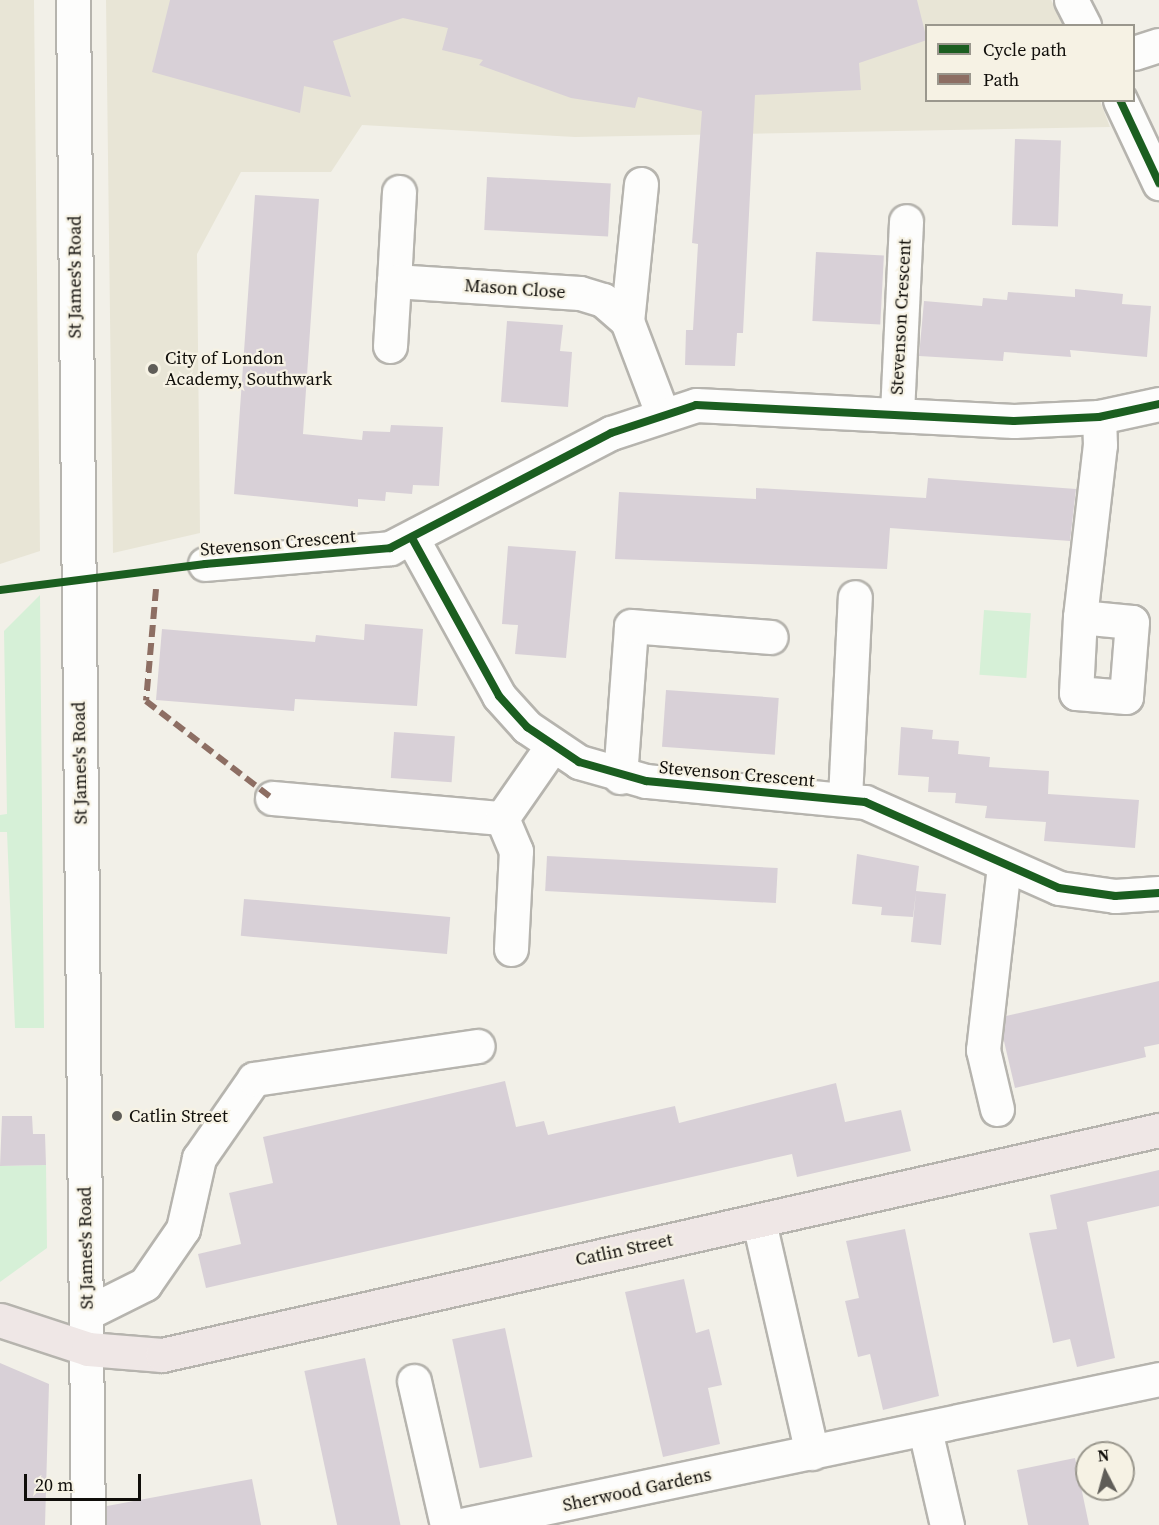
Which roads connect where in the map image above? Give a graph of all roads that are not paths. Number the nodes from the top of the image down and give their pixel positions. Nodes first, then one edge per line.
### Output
1 (73, 0) edge
2 (1071, 0) edge
3 (1083, 24) edge
4 (1159, 45) edge
5 (1135, 52) edge
6 (1121, 102) edge
7 (1159, 183) edge
8 (641, 184) dead end
9 (399, 192) dead end
10 (906, 221) dead end
11 (394, 281) junction
12 (627, 321) junction
13 (390, 346) dead end
14 (1159, 404) edge
15 (662, 413) junction
16 (897, 413) junction
17 (1099, 417) junction
18 (413, 540) junction
19 (204, 564) dead end
20 (855, 597) dead end
21 (1080, 617) dead end
22 (771, 637) dead end
23 (552, 746) junction
24 (620, 777) junction
25 (272, 798) dead end
26 (845, 798) junction
27 (502, 818) junction
28 (1004, 867) junction
29 (1159, 893) edge
30 (511, 949) dead end
31 (478, 1046) dead end
32 (997, 1108) dead end
33 (1159, 1130) edge
34 (759, 1222) junction
35 (87, 1313) junction
36 (0, 1320) edge
37 (88, 1349) junction
38 (1159, 1379) edge
39 (414, 1381) dead end
40 (925, 1430) junction
41 (812, 1453) junction
42 (572, 1515) edge
43 (88, 1525) edge
44 (447, 1525) edge
45 (462, 1525) edge
46 (947, 1525) edge

1 - 35 street, St James's Road
2 - 3 street
4 - 5 street
6 - 7 street
8 - 12 street, Mason Close
9 - 11 street
10 - 16 street, Stevenson Crescent
11 - 12 street, Mason Close
11 - 13 street
12 - 15 street, Mason Close
14 - 17 street, Stevenson Crescent
15 - 16 street, Stevenson Crescent
15 - 18 street, Stevenson Crescent
16 - 17 street, Stevenson Crescent
17 - 21 street
18 - 19 street, Stevenson Crescent
18 - 23 street, Stevenson Crescent
20 - 26 street
22 - 24 street
23 - 24 street, Stevenson Crescent
23 - 27 street
24 - 26 street, Stevenson Crescent
25 - 27 street
26 - 28 street, Stevenson Crescent
27 - 30 street
28 - 29 street, Stevenson Crescent
28 - 32 street
31 - 35 street
33 - 34 main road, Catlin Street
34 - 37 main road, Catlin Street
34 - 41 street
35 - 37 street, St James's Road
36 - 37 main road, Catlin Street
37 - 43 street, St James's Road
38 - 40 street, Sherwood Gardens
39 - 44 street
40 - 41 street, Sherwood Gardens
40 - 46 street
41 - 42 street, Sherwood Gardens
42 - 45 street, Sherwood Gardens

